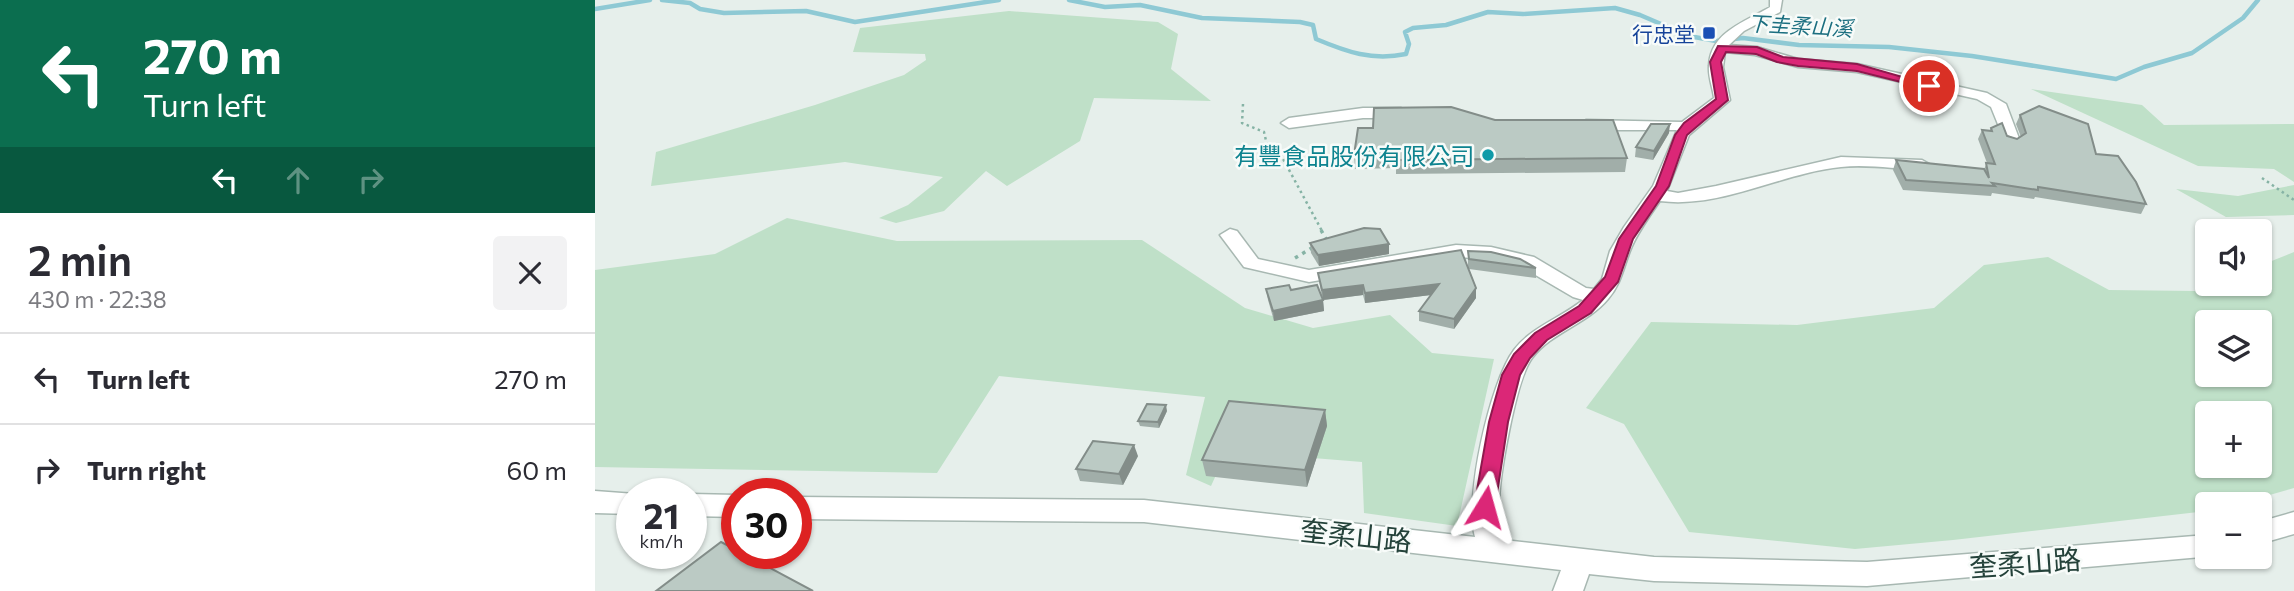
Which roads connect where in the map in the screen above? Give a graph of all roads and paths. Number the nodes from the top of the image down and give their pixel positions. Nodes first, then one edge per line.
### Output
1 (1776, 0) edge
2 (1725, 43) junction
3 (1243, 104) dead end
4 (1414, 113) edge
5 (1289, 123) dead end
6 (1564, 125) edge
7 (1688, 125) junction
8 (2012, 141) edge
9 (1934, 166) edge
10 (2262, 178) dead end
11 (1655, 195) junction
12 (2294, 200) edge
13 (1230, 235) dead end
14 (1284, 270) junction
15 (1600, 296) junction
16 (595, 502) edge
17 (616, 503) edge
18 (812, 508) edge
19 (2294, 523) edge
20 (2272, 529) edge
21 (1493, 550) junction
22 (2195, 550) edge
23 (1579, 561) junction
24 (1567, 591) edge

1 - 2 street
2 - 7 street
2 - 8 street
3 - 14 path
4 - 5 street
6 - 7 street
7 - 11 street
9 - 11 street
10 - 12 path
11 - 15 street
13 - 14 street
14 - 15 street
15 - 21 street
16 - 17 street
18 - 21 street, 奎柔山路
19 - 20 street
21 - 23 street, 奎柔山路
22 - 23 street, 奎柔山路
23 - 24 street

